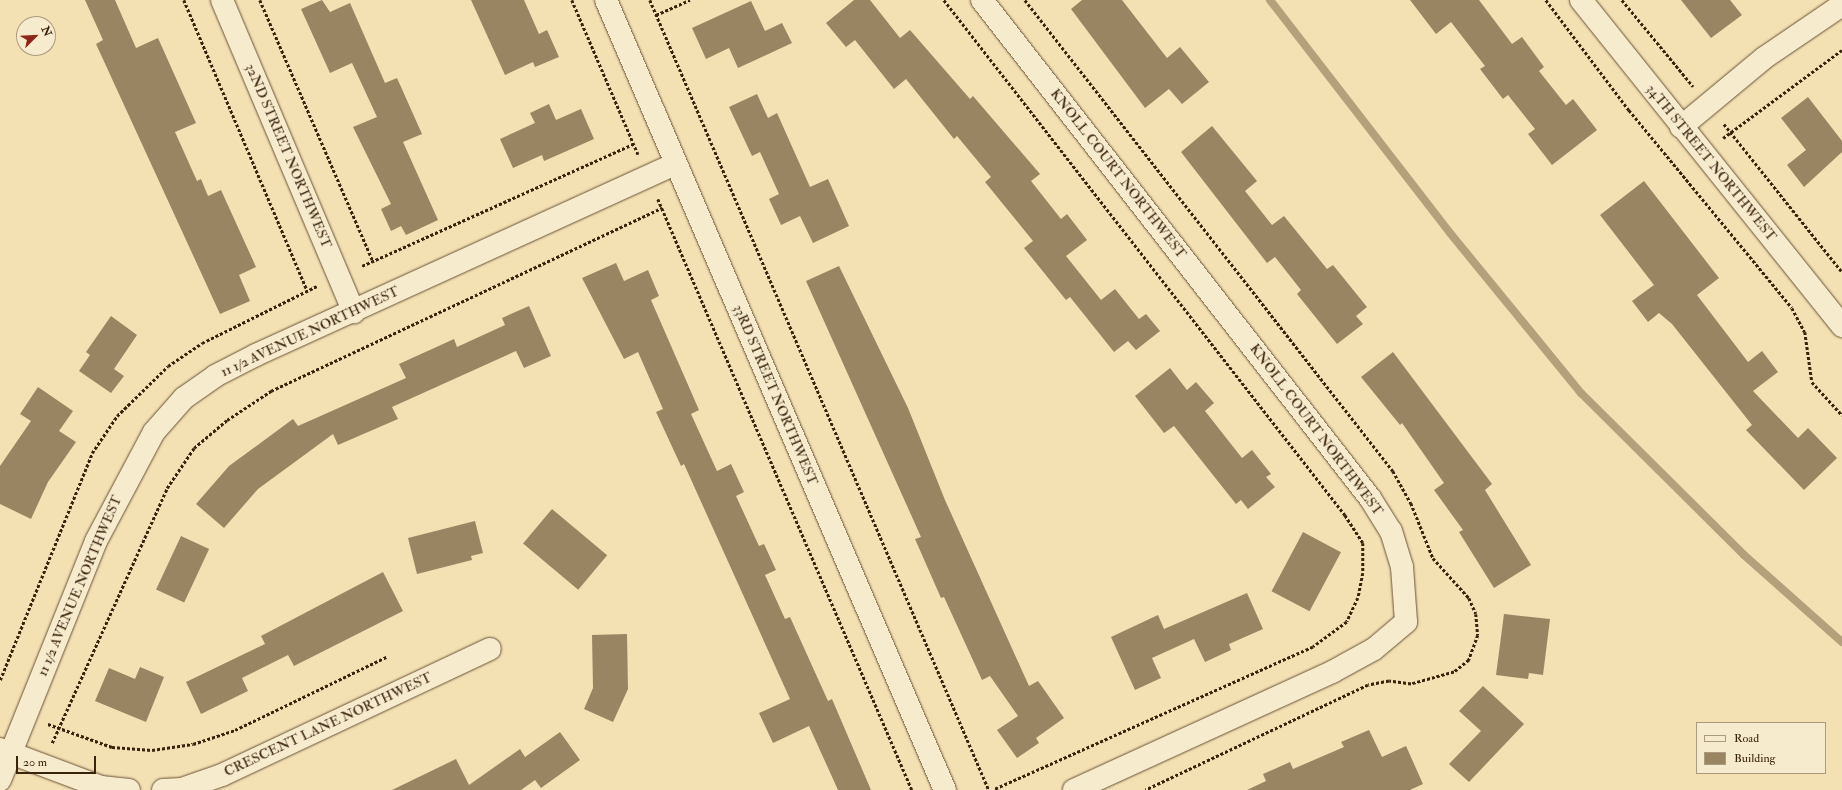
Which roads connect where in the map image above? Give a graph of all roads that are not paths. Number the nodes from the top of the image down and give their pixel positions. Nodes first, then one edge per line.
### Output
1 (222, 0) edge
2 (982, 0) edge
3 (1581, 0) edge
4 (610, 1) edge
5 (1842, 5) edge
6 (1681, 127) junction
7 (676, 164) junction
8 (354, 312) junction
9 (1842, 326) edge
10 (490, 649) dead end
11 (6, 751) edge
12 (0, 780) edge
13 (129, 790) edge
14 (163, 790) edge
15 (945, 790) edge
16 (1074, 790) edge

1 - 8 street, 32ND STREET NORTHWEST
2 - 16 street, KNOLL COURT NORTHWEST
3 - 6 street, 34TH STREET NORTHWEST
4 - 7 street, 33RD STREET NORTHWEST
5 - 6 street
6 - 9 street, 34TH STREET NORTHWEST
7 - 8 street, 11 1/2 AVENUE NORTHWEST
7 - 15 street, 33RD STREET NORTHWEST
8 - 11 street, 11 1/2 AVENUE NORTHWEST
10 - 14 street, CRESCENT LANE NORTHWEST
11 - 12 street, 11 1/2 AVENUE NORTHWEST
11 - 13 street

